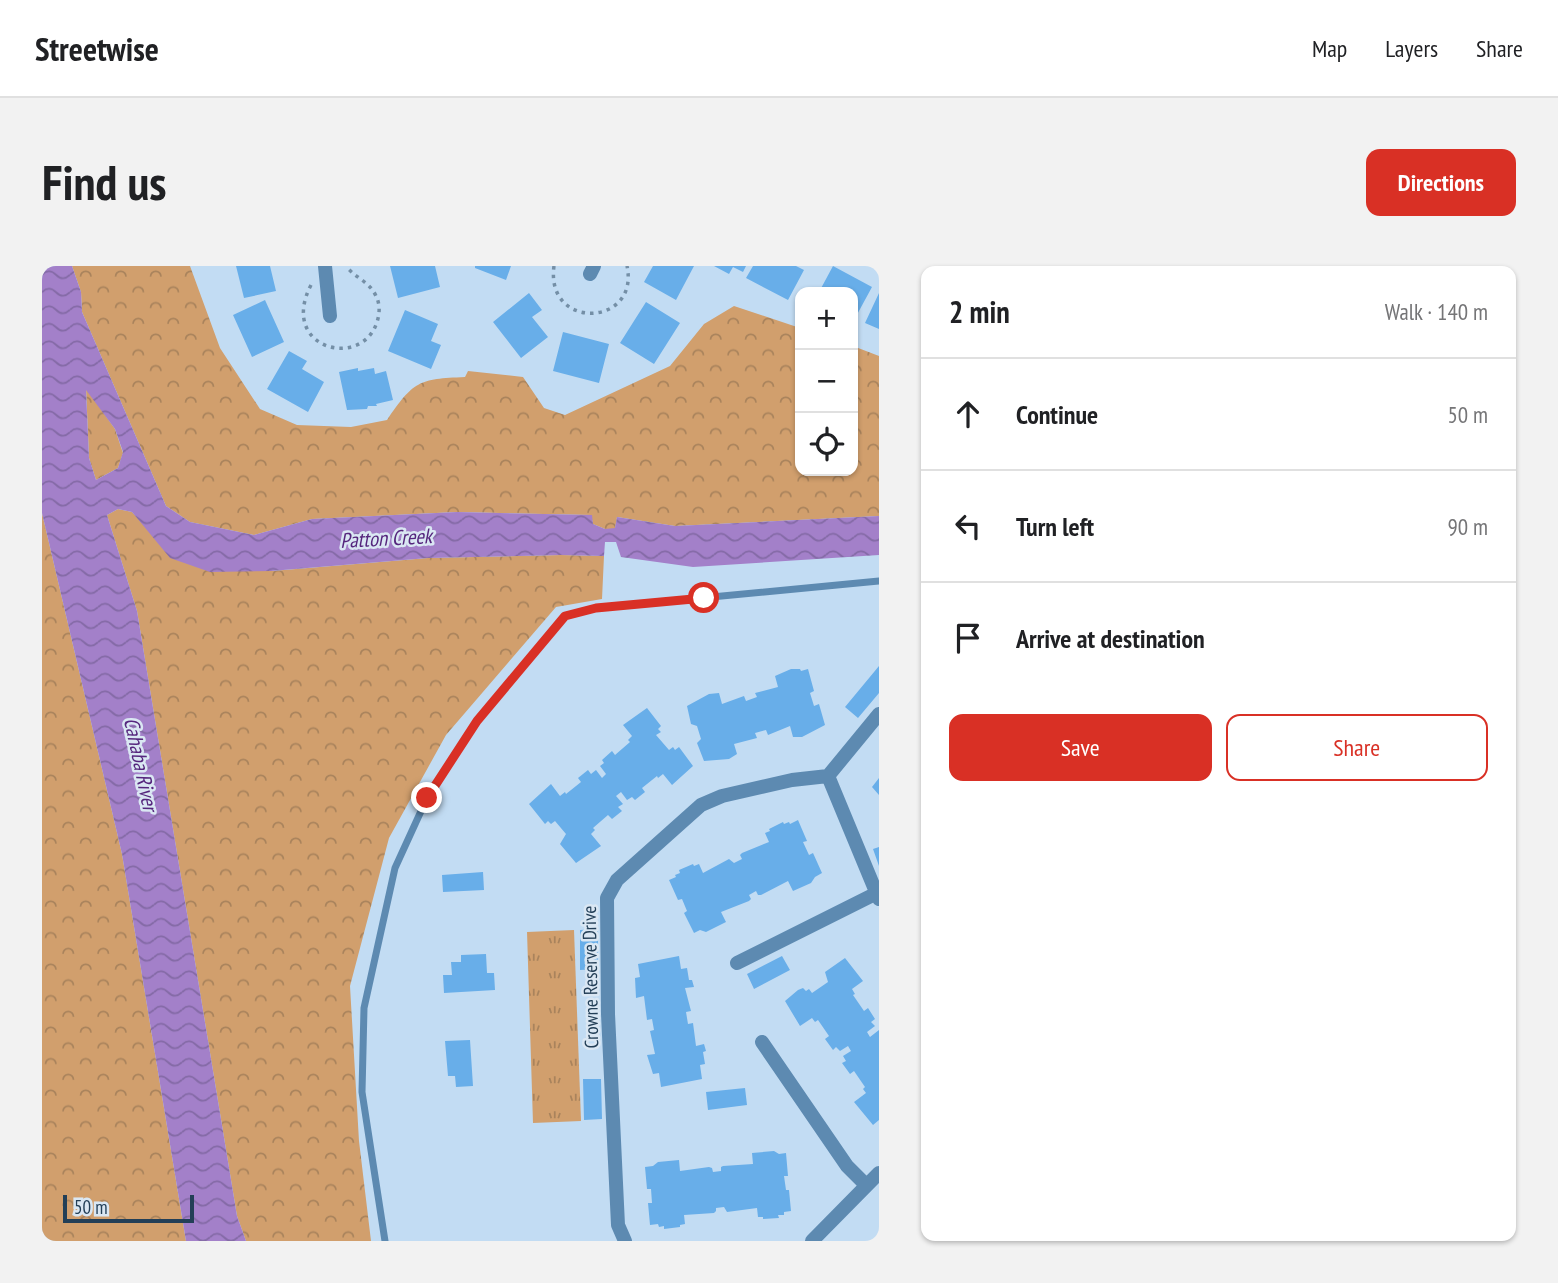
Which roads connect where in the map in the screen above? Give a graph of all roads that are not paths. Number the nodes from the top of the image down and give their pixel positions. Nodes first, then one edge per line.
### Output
1 (325, 266) edge
2 (330, 316) dead end
3 (879, 581) edge
4 (879, 714) edge
5 (828, 776) junction
6 (878, 896) edge
7 (737, 962) dead end
8 (762, 1042) dead end
9 (879, 1173) edge
10 (865, 1184) junction
11 (385, 1241) edge
12 (625, 1241) edge
13 (813, 1241) edge

1 - 2 street
3 - 11 lane
4 - 5 street
5 - 6 street
5 - 12 street, Crowne Reserve Drive
6 - 7 street
8 - 10 street
9 - 10 street
10 - 13 street

